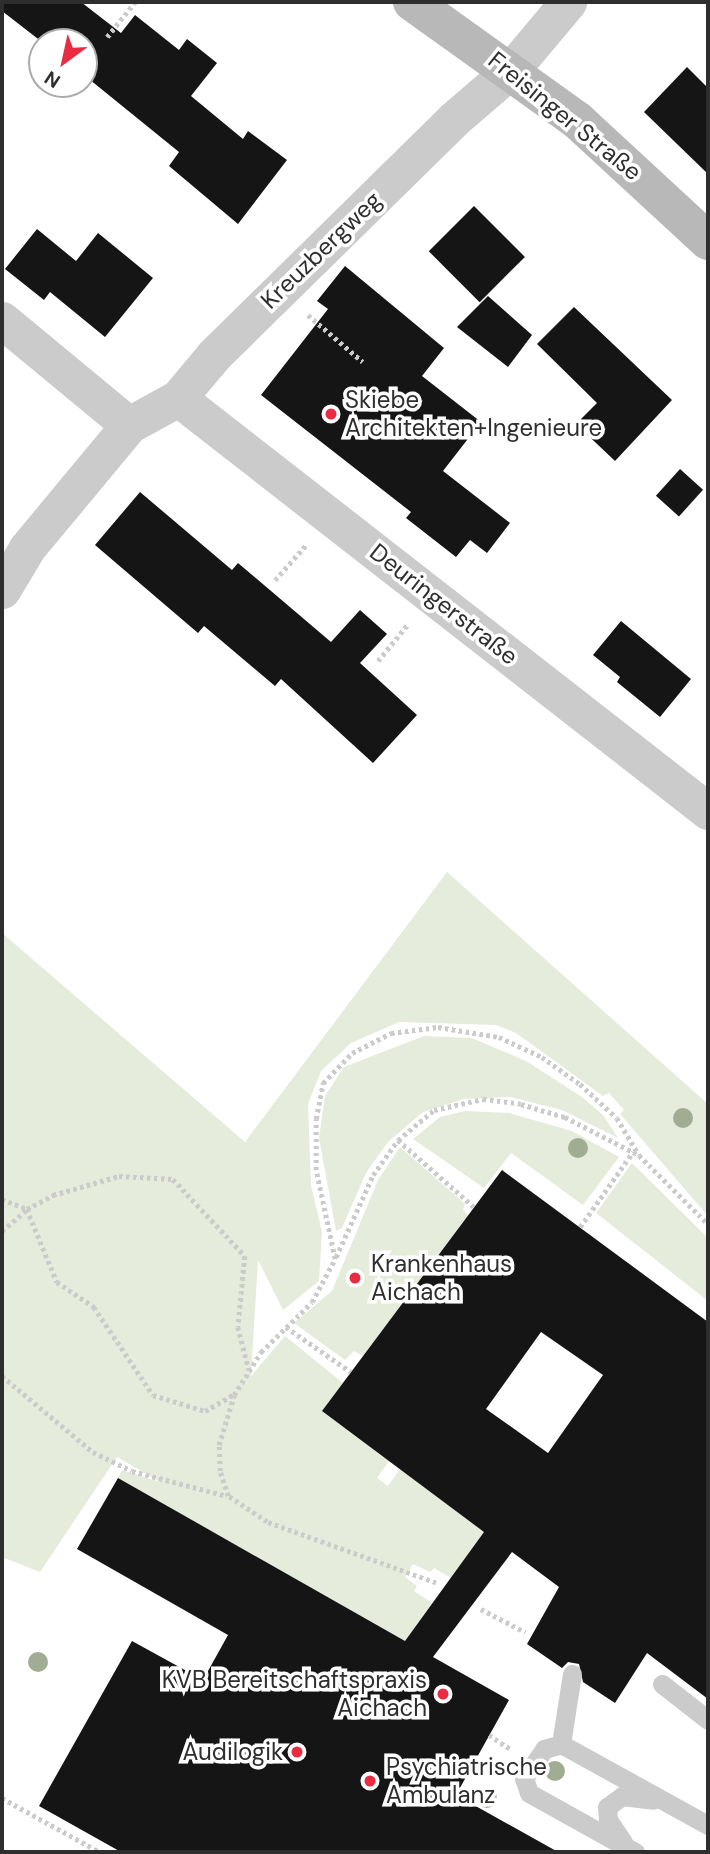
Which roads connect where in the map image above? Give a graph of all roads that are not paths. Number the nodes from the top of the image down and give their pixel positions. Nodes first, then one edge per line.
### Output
1 (412, 2) edge
2 (568, 2) edge
3 (511, 70) junction
4 (708, 242) edge
5 (2, 320) edge
6 (178, 398) junction
7 (129, 425) junction
8 (2, 590) edge
9 (708, 811) edge
10 (572, 1674) dead end
11 (662, 1684) dead end
12 (708, 1720) edge
13 (561, 1744) junction
14 (664, 1801) junction
15 (708, 1825) edge
16 (632, 1850) edge

1 - 3 main road, Freisinger Straße
2 - 3 street, Kreuzbergweg
3 - 4 main road, Freisinger Straße
3 - 6 street, Kreuzbergweg
5 - 7 street
6 - 7 street, Kreuzbergweg
6 - 9 street, Deuringerstraße
7 - 8 street, Kreuzbergweg
10 - 13 lane
11 - 12 lane
13 - 14 lane
13 - 16 lane
14 - 15 lane
14 - 16 lane

